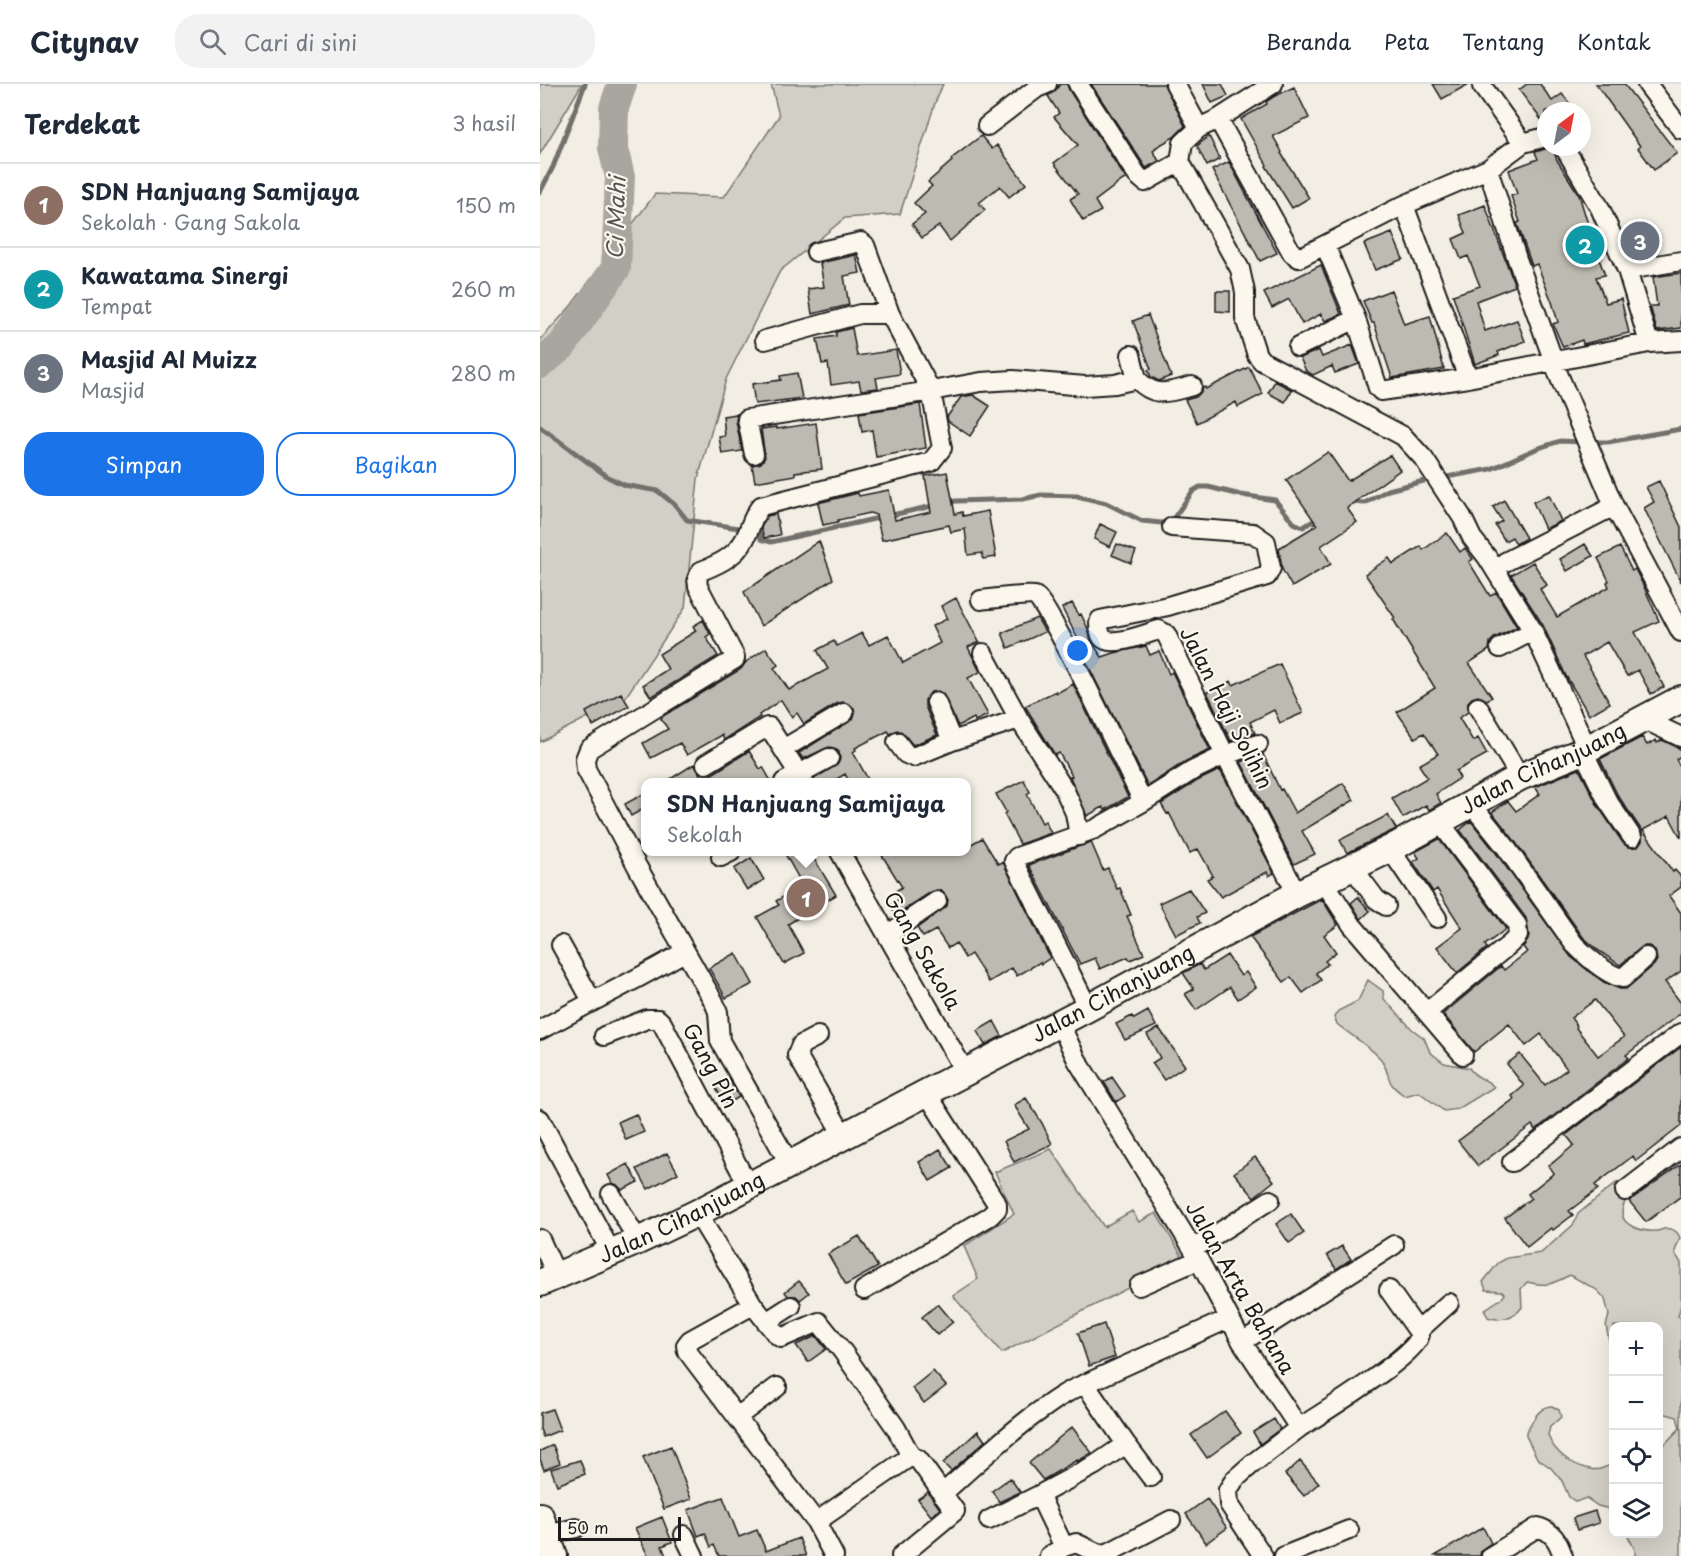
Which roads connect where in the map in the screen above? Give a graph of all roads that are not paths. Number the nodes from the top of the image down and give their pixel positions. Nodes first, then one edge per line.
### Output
1 (1047, 84) edge
2 (1078, 84) edge
3 (1175, 84) edge
4 (1647, 84) edge
5 (1267, 86) edge
6 (1482, 86) dead end
7 (1218, 119) junction
8 (987, 126) dead end
9 (1199, 128) junction
10 (1681, 129) edge
11 (1537, 139) edge
12 (1522, 143) junction
13 (1569, 156) edge
14 (1180, 162) junction
15 (1488, 169) junction
16 (1404, 205) junction
17 (1325, 245) junction
18 (816, 252) dead end
19 (1681, 261) edge
20 (1627, 270) junction
21 (890, 314) junction
22 (1356, 319) junction
23 (765, 340) dead end
24 (1681, 341) edge
25 (1648, 343) junction
26 (1298, 347) dead end
27 (1131, 355) dead end
28 (1552, 361) junction
29 (1468, 378) junction
30 (1137, 379) junction
31 (1192, 386) dead end
32 (931, 392) junction
33 (754, 454) dead end
34 (1614, 506) junction
35 (1172, 527) dead end
36 (1505, 562) dead end
37 (981, 600) dead end
38 (1533, 631) junction
39 (1681, 632) edge
40 (1500, 648) dead end
41 (982, 653) dead end
42 (1681, 699) edge
43 (936, 702) dead end
44 (1478, 707) dead end
45 (844, 712) dead end
46 (1641, 718) junction
47 (1019, 719) junction
48 (1681, 737) edge
49 (952, 741) junction
50 (897, 742) dead end
51 (1258, 744) dead end
52 (1585, 750) junction
53 (786, 753) junction
54 (1225, 755) junction
55 (829, 758) dead end
56 (706, 764) dead end
57 (1520, 777) junction
58 (795, 778) edge
59 (797, 778) edge
60 (1143, 802) junction
61 (1472, 805) junction
62 (1439, 821) junction
63 (1078, 836) junction
64 (1632, 837) dead end
65 (1390, 849) junction
66 (842, 856) edge
67 (1352, 867) junction
68 (1323, 880) junction
69 (1297, 894) junction
70 (937, 901) dead end
71 (1386, 906) dead end
72 (1437, 918) dead end
73 (887, 935) junction
74 (561, 945) dead end
75 (684, 952) junction
76 (1646, 957) dead end
77 (592, 1001) junction
78 (1088, 1008) junction
79 (1427, 1012) junction
80 (1059, 1022) junction
81 (540, 1030) edge
82 (1681, 1033) edge
83 (604, 1036) dead end
84 (818, 1036) dead end
85 (1463, 1055) dead end
86 (965, 1072) junction
87 (926, 1092) junction
88 (540, 1119) edge
89 (843, 1135) junction
90 (1681, 1148) edge
91 (1512, 1162) dead end
92 (789, 1163) junction
93 (748, 1185) junction
94 (1625, 1191) dead end
95 (611, 1194) dead end
96 (1270, 1200) dead end
97 (697, 1213) junction
98 (540, 1239) edge
99 (638, 1241) junction
100 (1394, 1245) dead end
101 (611, 1252) junction
102 (1196, 1255) junction
103 (548, 1279) edge
104 (1139, 1286) dead end
105 (864, 1290) dead end
106 (1389, 1290) dead end
107 (1449, 1303) dead end
108 (753, 1305) junction
109 (791, 1306) dead end
110 (1228, 1319) junction
111 (766, 1322) junction
112 (1418, 1331) junction
113 (1242, 1342) junction
114 (1085, 1384) junction
115 (777, 1387) dead end
116 (737, 1417) junction
117 (1299, 1428) junction
118 (1126, 1444) junction
119 (911, 1456) junction
120 (1151, 1478) dead end
121 (942, 1494) junction
122 (1040, 1495) junction
123 (989, 1520) dead end
124 (1171, 1520) dead end
125 (816, 1522) junction
126 (576, 1528) dead end
127 (1349, 1530) dead end
128 (684, 1535) dead end
129 (547, 1536) edge
130 (1056, 1552) edge
131 (694, 1556) edge
132 (834, 1556) edge
133 (901, 1556) edge
134 (1263, 1556) edge
135 (1284, 1556) edge
136 (1491, 1556) edge
137 (1563, 1556) edge

1 - 8 street
2 - 14 street
3 - 9 street
4 - 10 street
5 - 7 street
6 - 12 street
7 - 9 street
7 - 17 street
9 - 14 street
11 - 12 street
12 - 15 street
13 - 20 street
14 - 38 street
15 - 16 street
15 - 28 street
16 - 17 street
16 - 29 street
17 - 22 street
18 - 21 street
19 - 20 street
20 - 25 street
21 - 23 street
21 - 32 street
22 - 26 street
22 - 29 street
24 - 25 street
25 - 28 street
27 - 30 street
28 - 29 street
28 - 34 street
30 - 31 street
30 - 32 street
32 - 33 street
32 - 75 street
34 - 36 street
34 - 39 street
35 - 54 street, Jalan Haji Solihin
37 - 60 street
38 - 40 street
38 - 52 street
41 - 47 street
42 - 46 main road, Jalan Cihanjuang
43 - 49 street
44 - 57 street
45 - 53 street
46 - 48 street
46 - 52 main road, Jalan Cihanjuang
47 - 49 street
47 - 63 street
49 - 50 street
51 - 54 street
52 - 57 main road, Jalan Cihanjuang
52 - 64 street
53 - 56 street
53 - 58 street
54 - 60 street
54 - 69 street, Jalan Haji Solihin
55 - 59 street
57 - 61 main road, Jalan Cihanjuang
60 - 63 street
61 - 62 main road, Jalan Cihanjuang
61 - 76 street
62 - 65 main road, Jalan Cihanjuang
62 - 79 street
63 - 78 street
65 - 67 main road, Jalan Cihanjuang
65 - 72 street
66 - 73 street, Gang Sakola
67 - 68 main road, Jalan Cihanjuang
67 - 71 street
68 - 69 main road, Jalan Cihanjuang
68 - 79 street
69 - 78 main road, Jalan Cihanjuang
70 - 73 street
73 - 86 street, Gang Sakola
74 - 77 street
75 - 77 street
75 - 92 street
77 - 81 street
78 - 80 main road, Jalan Cihanjuang
79 - 85 street
80 - 86 main road, Jalan Cihanjuang
80 - 102 street, Jalan Arta Bahana
82 - 91 street
83 - 93 street, Gang Pln
84 - 89 street
86 - 87 main road, Jalan Cihanjuang
87 - 89 main road, Jalan Cihanjuang
87 - 105 street
88 - 101 street
89 - 92 main road, Jalan Cihanjuang
90 - 94 street
92 - 93 main road, Jalan Cihanjuang
93 - 97 main road, Jalan Cihanjuang
95 - 99 street
96 - 102 street
97 - 99 main road, Jalan Cihanjuang
97 - 108 street
98 - 103 street
99 - 101 main road, Jalan Cihanjuang
100 - 113 street
101 - 103 main road, Jalan Cihanjuang
102 - 104 street
102 - 110 street, Jalan Arta Bahana
106 - 112 street
107 - 112 street
108 - 111 street
108 - 116 street
109 - 111 street
110 - 113 street, Jalan Arta Bahana
110 - 114 street
111 - 119 street
112 - 117 street
113 - 117 street, Jalan Arta Bahana
114 - 118 street
114 - 121 street
115 - 116 street
116 - 125 street
117 - 134 street
118 - 120 street
118 - 122 street
119 - 121 street
119 - 125 street
121 - 133 street
122 - 123 street
122 - 130 street
124 - 130 street
125 - 132 street
126 - 129 street
127 - 135 street
128 - 131 street
136 - 137 street

